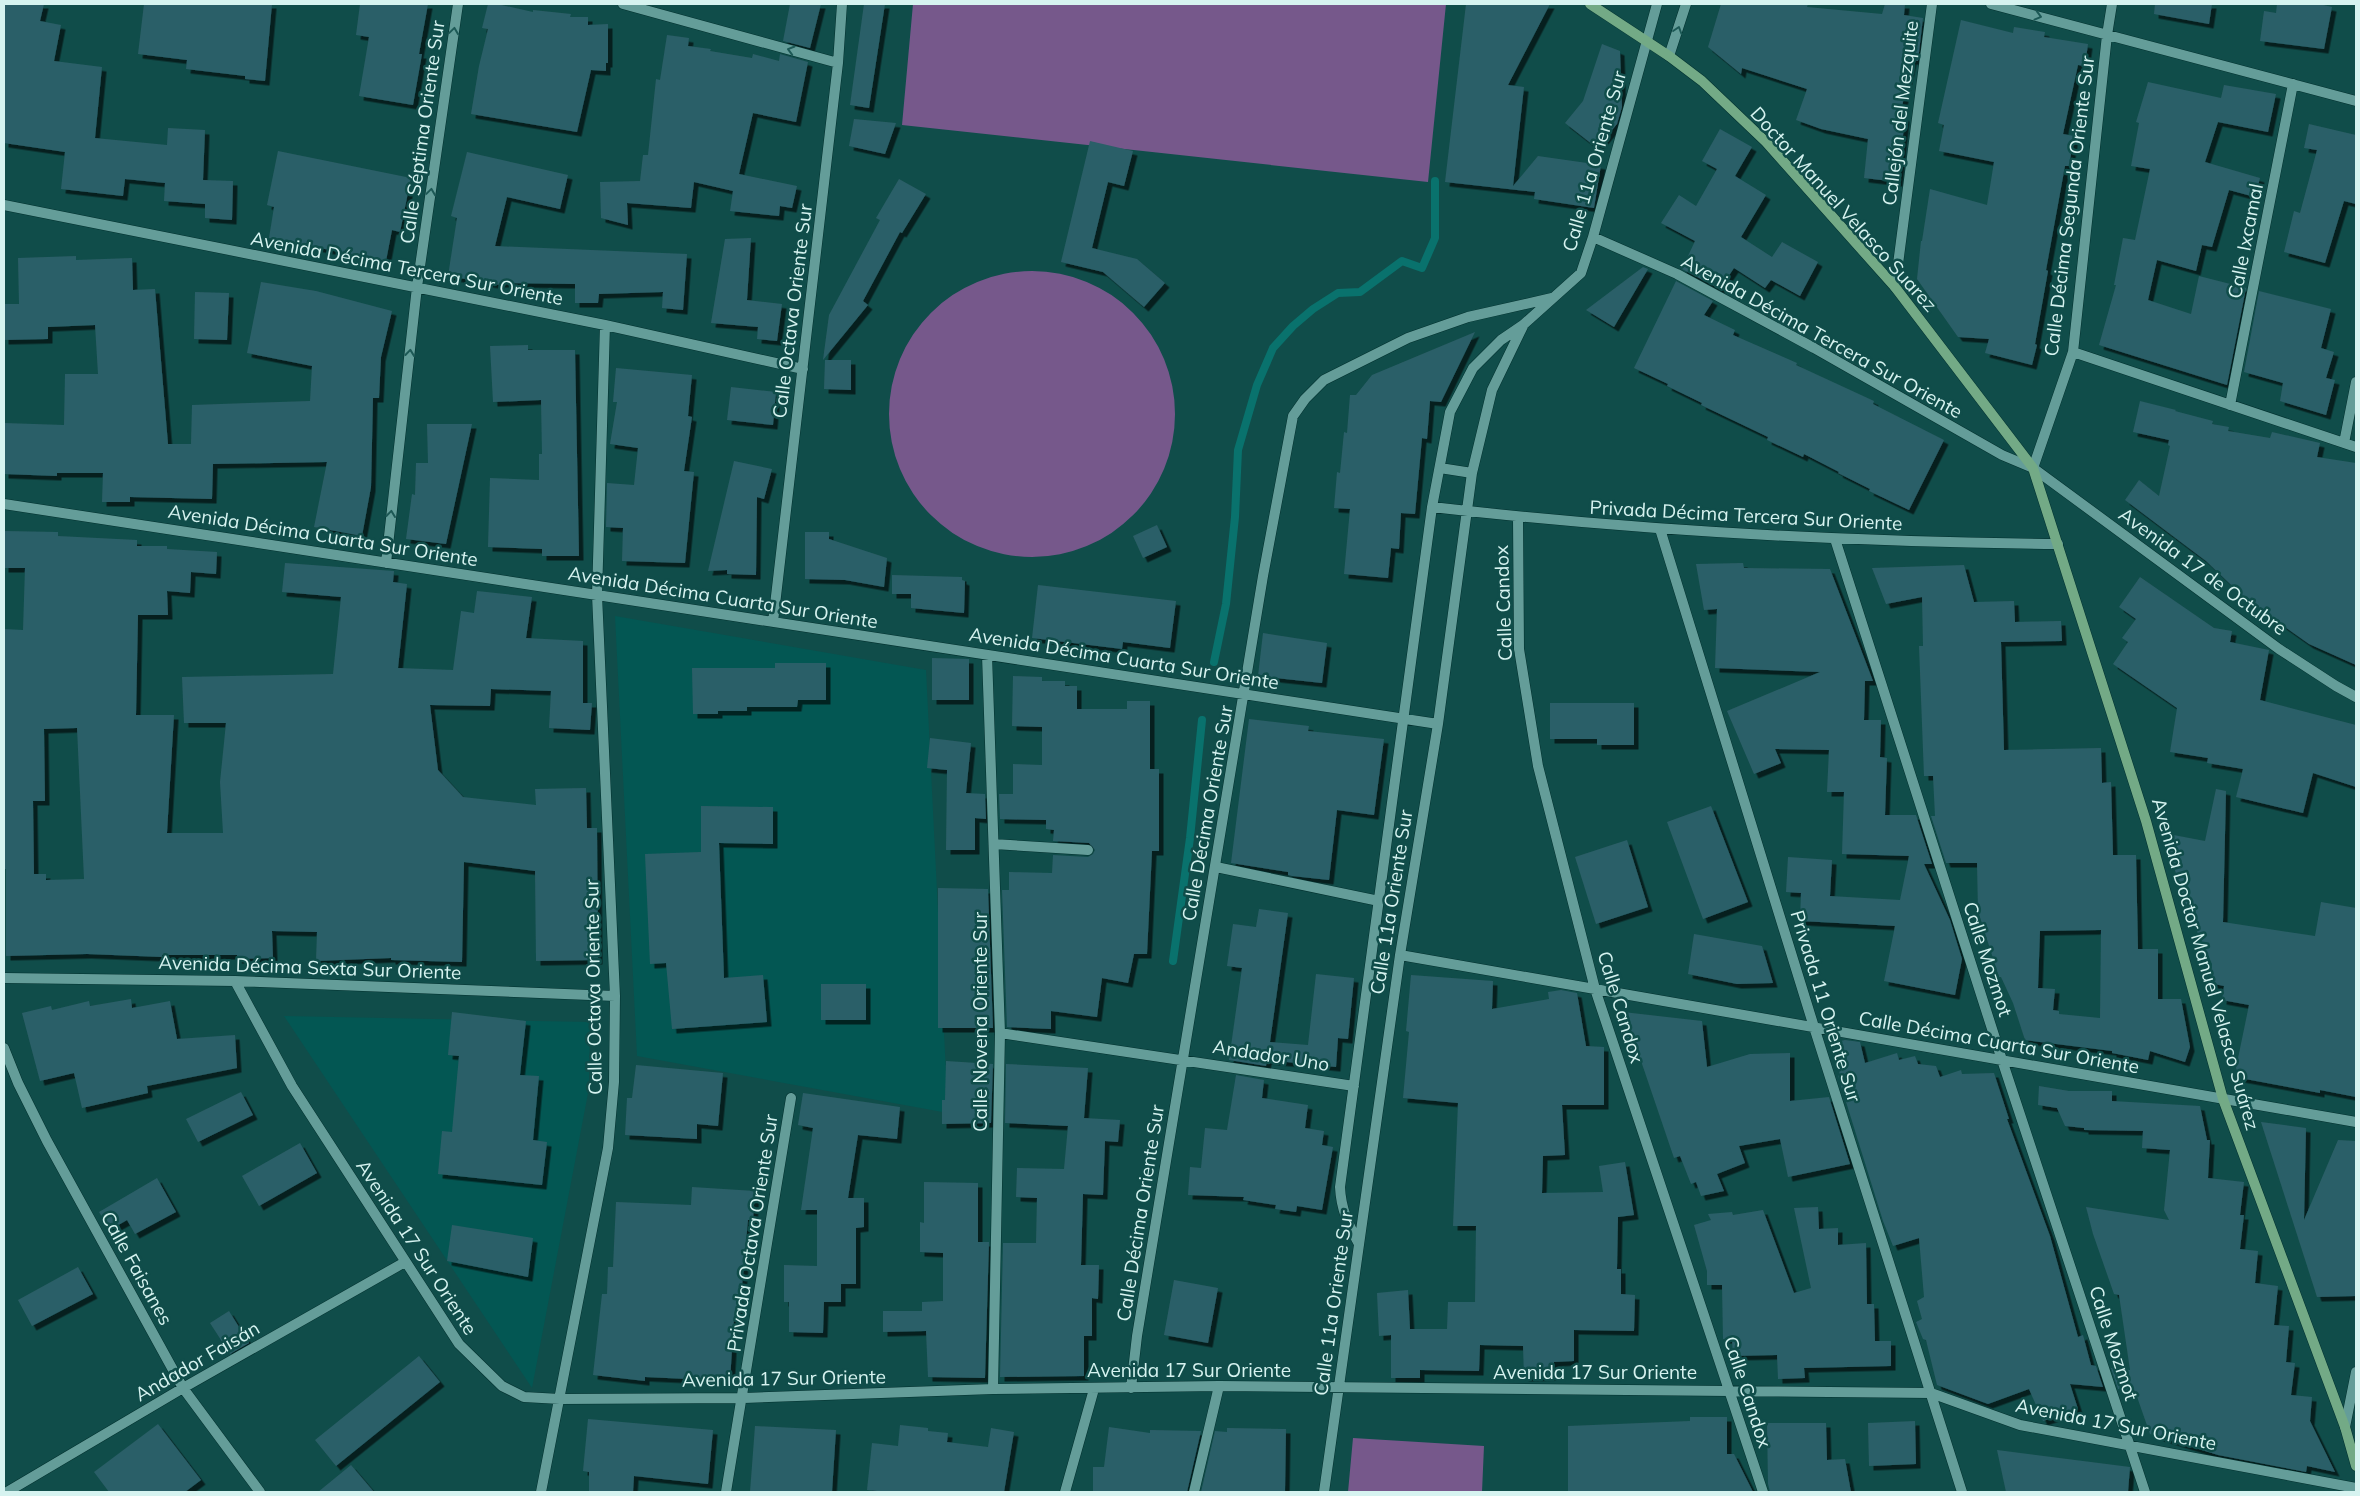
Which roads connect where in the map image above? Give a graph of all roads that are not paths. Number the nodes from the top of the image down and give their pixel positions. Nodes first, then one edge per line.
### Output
1 (458, 4) edge
2 (623, 4) edge
3 (842, 4) edge
4 (1590, 4) edge
5 (1657, 4) edge
6 (1686, 4) edge
7 (1932, 4) edge
8 (1991, 4) edge
9 (2112, 4) edge
10 (2107, 34) junction
11 (1646, 42) junction
12 (1669, 56) junction
13 (838, 63) junction
14 (2293, 84) junction
15 (2356, 101) edge
16 (4, 205) edge
17 (1593, 237) junction
18 (417, 287) junction
19 (1895, 287) junction
20 (1554, 298) junction
21 (605, 325) junction
22 (1523, 325) junction
23 (2073, 352) junction
24 (802, 369) junction
25 (2356, 382) edge
26 (2230, 405) junction
27 (2344, 443) junction
28 (2356, 448) edge
29 (1440, 468) junction
30 (2033, 468) junction
31 (1472, 473) junction
32 (4, 504) edge
33 (1432, 507) junction
34 (1467, 511) junction
35 (1518, 518) junction
36 (1660, 529) junction
37 (1835, 539) junction
38 (2058, 544) junction
39 (386, 563) junction
40 (597, 595) junction
41 (773, 622) junction
42 (987, 655) junction
43 (1245, 695) junction
44 (2356, 697) edge
45 (1404, 719) junction
46 (1438, 724) junction
47 (994, 844) junction
48 (1088, 850) dead end
49 (1216, 867) junction
50 (1379, 901) junction
51 (1400, 955) junction
52 (4, 978) edge
53 (235, 981) junction
54 (1595, 989) junction
55 (615, 996) junction
56 (1814, 1027) junction
57 (1000, 1034) junction
58 (4, 1048) edge
59 (1183, 1059) junction
60 (2002, 1060) junction
61 (1354, 1086) junction
62 (791, 1098) dead end
63 (2224, 1099) junction
64 (2356, 1122) edge
65 (1359, 1244) junction
66 (406, 1262) junction
67 (2356, 1372) edge
68 (1219, 1386) junction
69 (183, 1388) junction
70 (1094, 1388) junction
71 (1131, 1388) junction
72 (1339, 1388) junction
73 (993, 1389) junction
74 (1729, 1390) junction
75 (1931, 1393) junction
76 (744, 1398) junction
77 (560, 1399) junction
78 (2345, 1427) junction
79 (2130, 1446) junction
80 (2356, 1466) edge
81 (2356, 1488) edge
82 (7, 1492) edge
83 (260, 1492) edge
84 (541, 1492) edge
85 (726, 1492) edge
86 (1064, 1492) edge
87 (1194, 1492) edge
88 (1324, 1492) edge
89 (1763, 1492) edge
90 (1962, 1492) edge
91 (2145, 1492) edge

18 -> 1 street, Calle Séptima Oriente Sur
13 -> 2 street
3 - 13 street, Calle Octava Oriente Sur
4 - 11 street
5 - 11 street, Calle 11a Oriente Sur
12 -> 6 street
7 - 19 street, Callejón del Mezquite
8 -> 10 street
9 - 10 street, Calle Décima Segunda Oriente Sur
10 - 14 street
10 - 23 street, Calle Décima Segunda Oriente Sur
11 - 12 street, Doctor Manuel Velasco Suarez
11 - 17 street, Calle 11a Oriente Sur
12 - 19 street, Doctor Manuel Velasco Suarez
13 - 24 street, Calle Octava Oriente Sur
14 - 15 street
14 - 26 street, Calle Ixcamal
16 - 18 street, Avenida Décima Tercera Sur Oriente
17 - 20 street, Calle 11a Oriente Sur
17 - 30 street, Avenida Décima Tercera Sur Oriente
18 - 21 street, Avenida Décima Tercera Sur Oriente
39 -> 18 street, Calle Séptima Oriente Sur
19 - 30 street, Doctor Manuel Velasco Suarez
20 - 22 street, Calle 11a Oriente Sur
20 - 43 street, Calle Décima Oriente Sur
21 - 24 street, Avenida Décima Tercera Sur Oriente
21 - 40 street
22 - 29 street, Calle 11a Oriente Sur
22 - 31 street, Calle 11a Oriente Sur
23 - 26 street
23 - 30 street, Calle Décima Segunda Oriente Sur
24 - 41 street, Calle Octava Oriente Sur
25 - 27 street
26 - 27 street
27 - 28 street
29 - 31 street
29 - 33 street, Calle 11a Oriente Sur
30 - 38 street, Avenida Doctor Manuel Velasco Suárez
30 - 44 street, Avenida 17 de Octubre
31 - 34 street, Calle 11a Oriente Sur
32 - 39 street, Avenida Décima Cuarta Sur Oriente
33 - 34 street, Privada Décima Tercera Sur Oriente
33 - 45 street, Calle 11a Oriente Sur
34 - 35 street, Privada Décima Tercera Sur Oriente
34 - 46 street, Calle 11a Oriente Sur
35 - 36 street, Privada Décima Tercera Sur Oriente
35 - 54 street, Calle Candox
36 - 37 street, Privada Décima Tercera Sur Oriente
36 - 56 street, Privada 11 Oriente Sur
37 - 38 street, Privada Décima Tercera Sur Oriente
37 - 60 street, Calle Mozmot
38 - 63 street, Avenida Doctor Manuel Velasco Suárez
39 - 40 street, Avenida Décima Cuarta Sur Oriente
40 - 41 street, Avenida Décima Cuarta Sur Oriente
40 - 55 street, Calle Octava Oriente Sur
41 - 42 street, Avenida Décima Cuarta Sur Oriente
42 - 43 street, Avenida Décima Cuarta Sur Oriente
42 - 47 street, Calle Novena Oriente Sur
43 - 45 street, Avenida Décima Cuarta Sur Oriente
43 - 49 street, Calle Décima Oriente Sur
45 - 46 street, Avenida Décima Cuarta Sur Oriente
45 - 50 street, Calle 11a Oriente Sur
46 - 51 street, Calle 11a Oriente Sur
47 - 48 street
47 - 57 street, Calle Novena Oriente Sur
49 - 50 street
49 - 59 street, Calle Décima Oriente Sur
50 - 61 street, Calle 11a Oriente Sur
51 - 54 street, Calle Décima Cuarta Sur Oriente
51 - 65 street, Calle 11a Oriente Sur
52 - 53 street, Avenida Décima Sexta Sur Oriente
53 - 55 street, Avenida Décima Sexta Sur Oriente
53 - 66 street, Avenida 17 Sur Oriente
54 - 56 street, Calle Décima Cuarta Sur Oriente
54 - 74 street, Calle Candox
55 - 77 street, Calle Octava Oriente Sur
56 - 60 street, Calle Décima Cuarta Sur Oriente
56 - 75 street, Privada 11 Oriente Sur
57 - 59 street
57 - 73 street, Calle Novena Oriente Sur
58 - 69 street, Calle Faisanes
59 - 61 street, Andador Uno
59 - 71 street, Calle Décima Oriente Sur
60 - 63 street, Calle Décima Cuarta Sur Oriente
60 - 79 street, Calle Mozmot
61 - 65 street, Calle 11a Oriente Sur
62 - 76 street, Privada Octava Oriente Sur
63 - 64 street, Calle Décima Cuarta Sur Oriente
63 - 78 street, Avenida Doctor Manuel Velasco Suárez
65 - 72 street, Calle 11a Oriente Sur
66 - 69 street, Andador Faisán
66 - 77 street, Avenida 17 Sur Oriente
67 - 78 street
68 - 71 street, Avenida 17 Sur Oriente
68 - 72 street, Avenida 17 Sur Oriente
68 - 87 street
69 - 82 street, Andador Faisán
69 - 83 street, Calle Faisanes
70 - 71 street, Avenida 17 Sur Oriente
70 - 73 street, Avenida 17 Sur Oriente
70 - 86 street
72 - 74 street, Avenida 17 Sur Oriente
72 - 88 street, Calle 11a Oriente Sur
73 - 76 street, Avenida 17 Sur Oriente
74 - 75 street, Avenida 17 Sur Oriente
74 - 89 street, Calle Candox
75 - 79 street, Avenida 17 Sur Oriente
75 - 90 street, Privada 11 Oriente Sur
76 - 77 street, Avenida 17 Sur Oriente
76 - 85 street, Privada Octava Oriente Sur
77 - 84 street, Calle Octava Oriente Sur
78 - 80 street, Avenida Doctor Manuel Velasco Suárez
79 - 81 street, Avenida 17 Sur Oriente
79 - 91 street, Calle Mozmot

